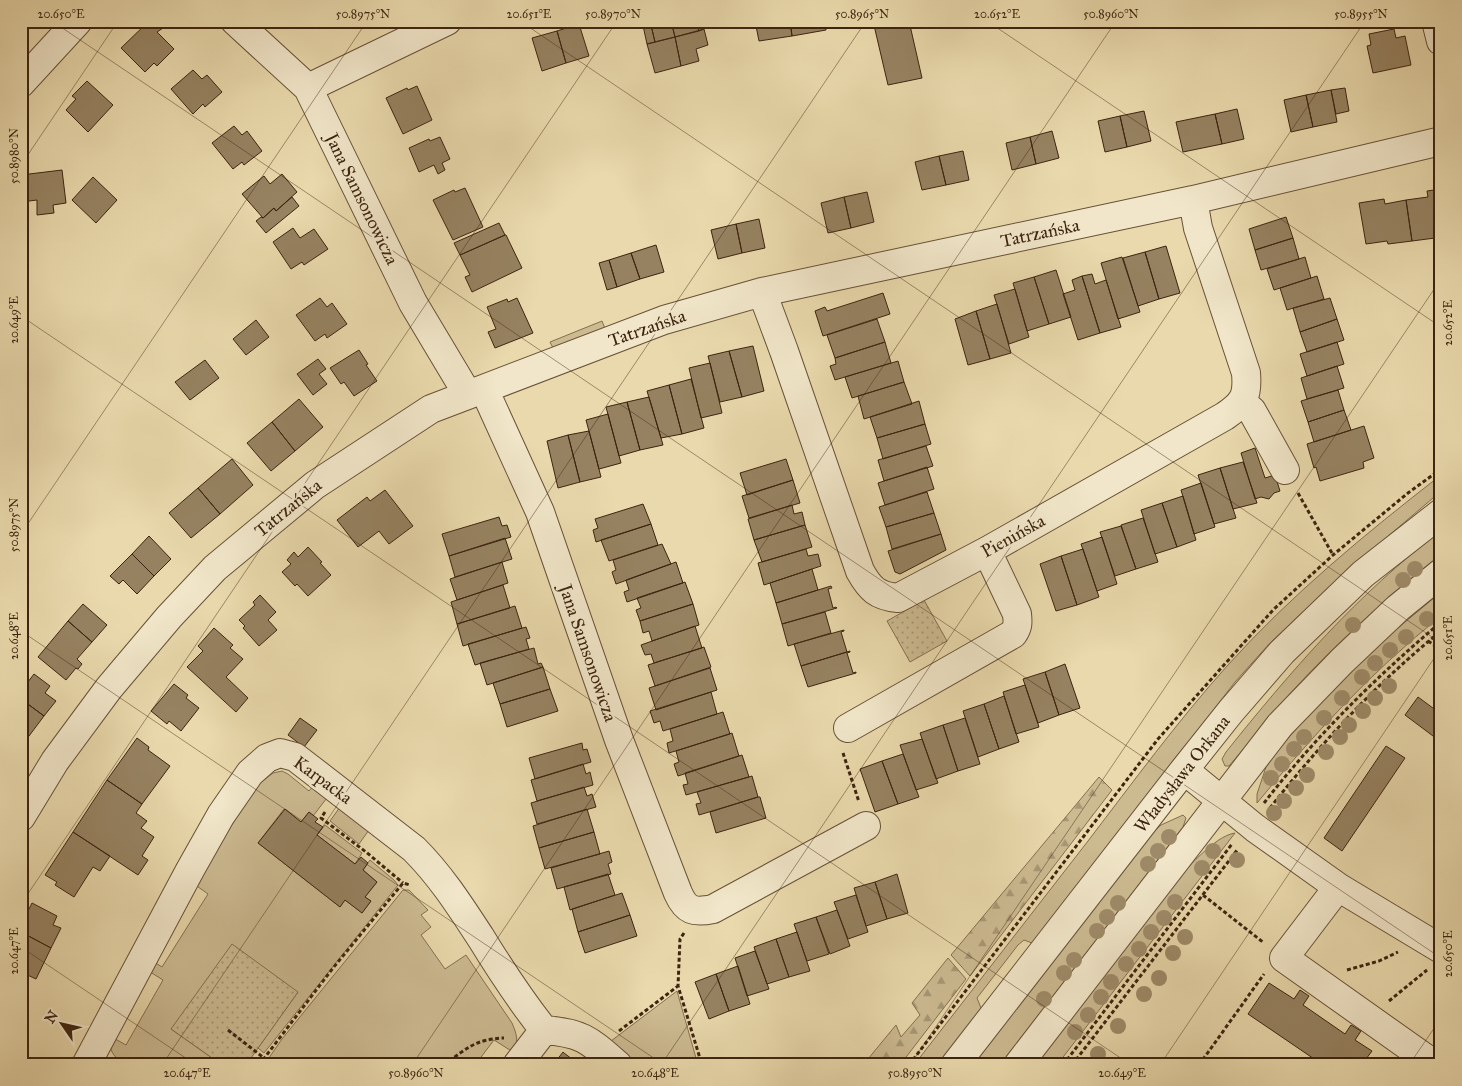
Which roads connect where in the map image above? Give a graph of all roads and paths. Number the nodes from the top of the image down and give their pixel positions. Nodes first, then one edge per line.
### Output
1 (78, 21) edge
2 (235, 21) edge
3 (447, 21) edge
4 (1436, 21) edge
5 (1441, 41) edge
6 (21, 83) edge
7 (308, 88) junction
8 (1441, 141) edge
9 (1193, 200) junction
10 (762, 292) junction
11 (476, 392) junction
12 (1242, 402) junction
13 (1285, 470) joint
14 (1441, 513) edge
15 (987, 551) junction
16 (1333, 556) dead end
17 (1441, 573) edge
18 (1428, 641) dead end
19 (1441, 650) edge
20 (848, 728) joint
21 (1184, 770) junction
22 (340, 792) junction
23 (1222, 800) junction
24 (21, 817) edge
25 (866, 826) joint
26 (403, 883) junction
27 (413, 886) dead end
28 (1338, 887) junction
29 (1203, 895) dead end
30 (697, 911) junction
31 (1433, 950) edge
32 (1281, 956) junction
33 (1319, 982) junction
34 (678, 986) junction
35 (1370, 1019) junction
36 (228, 1030) dead end
37 (544, 1030) junction
38 (615, 1034) dead end
39 (507, 1038) dead end
40 (264, 1058) junction
41 (86, 1065) edge
42 (259, 1065) edge
43 (444, 1065) edge
44 (517, 1065) edge
45 (618, 1065) edge
46 (702, 1065) edge
47 (955, 1065) edge
48 (1018, 1065) edge
49 (1199, 1065) edge
50 (1435, 1065) edge

1 - 6 street
2 - 7 street, Jana Samsonowicza
3 - 7 street
4 - 5 street
7 - 11 street, Jana Samsonowicza
8 - 9 street, Tatrzańska
9 - 10 street, Tatrzańska
9 - 12 street
10 - 11 street, Tatrzańska
10 - 15 street, Pienińska
11 - 24 street, Tatrzańska
11 - 30 street, Jana Samsonowicza
12 - 13 street
12 - 15 street, Pienińska
13 - 16 path
14 - 21 street, Władysława Orkana
15 - 20 street
17 - 23 street
18 - 19 path
20 - 25 path
21 - 23 street
21 - 47 street, Władysława Orkana
22 - 26 path
22 - 37 street, Karpacka
22 - 41 street, Karpacka
23 - 28 street
23 - 48 street
25 - 30 street
26 - 27 path
26 - 40 path
28 - 31 street
28 - 32 street
29 - 32 path
30 - 34 path
31 - 33 path
31 - 35 path
32 - 33 street
32 - 49 path
33 - 35 street
34 - 38 path
34 - 46 path
35 - 50 street
36 - 40 path
37 - 44 street
37 - 45 street
39 - 43 path
40 - 42 path

